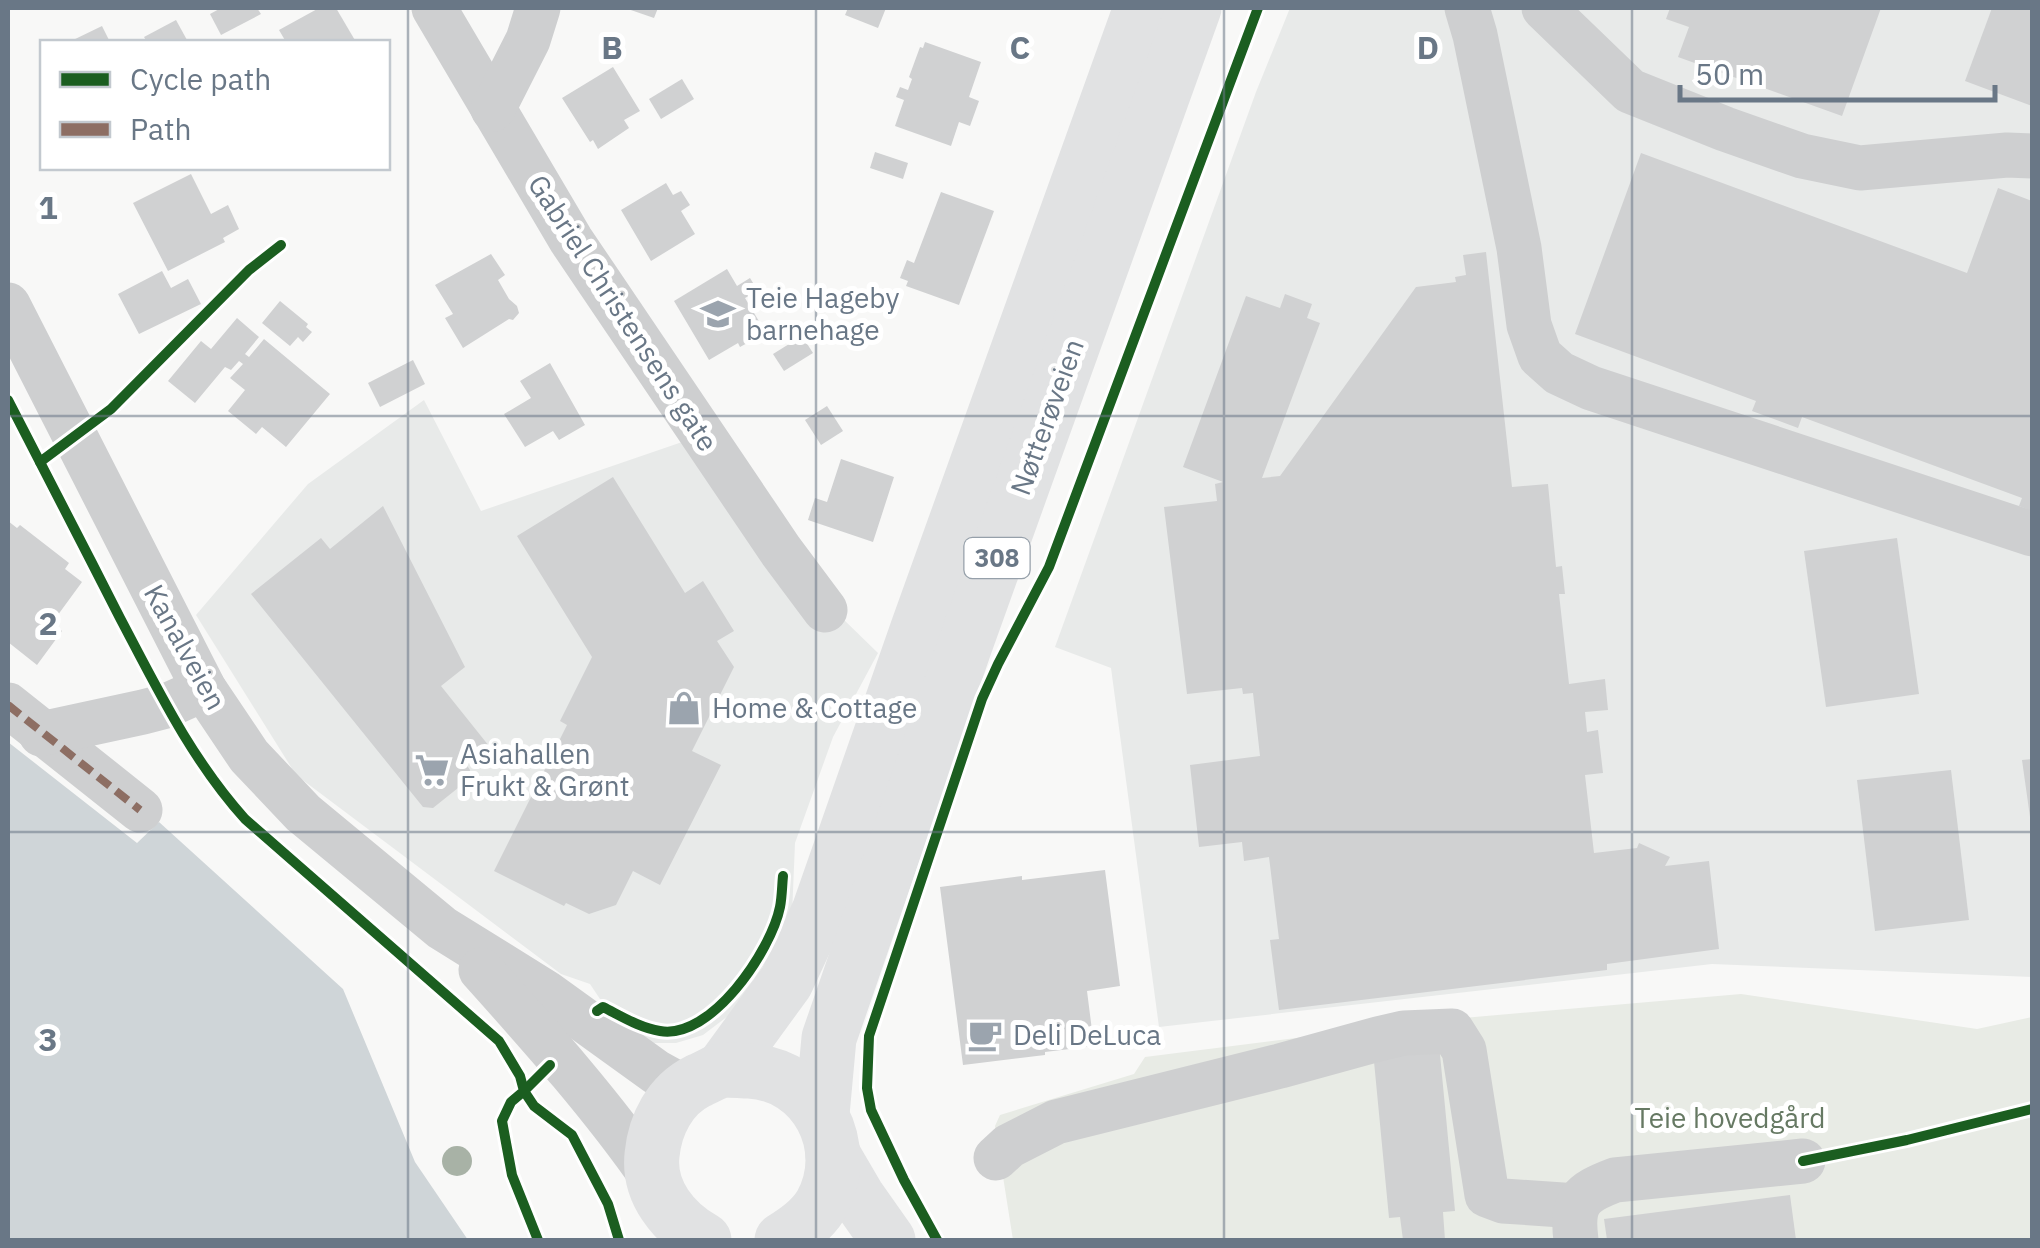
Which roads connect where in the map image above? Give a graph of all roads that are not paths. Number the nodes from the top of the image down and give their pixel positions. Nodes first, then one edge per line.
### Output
1 (434, 8) edge
2 (538, 8) edge
3 (1141, 8) edge
4 (1194, 8) edge
5 (1467, 8) edge
6 (1544, 8) edge
7 (493, 109) junction
8 (2032, 156) edge
9 (8, 305) edge
10 (2032, 534) edge
11 (825, 610) dead end
12 (204, 690) junction
13 (8, 705) edge
14 (42, 734) junction
15 (140, 810) dead end
16 (442, 928) junction
17 (703, 1079) junction
18 (827, 1134) junction
19 (996, 1158) dead end
20 (1803, 1161) dead end
21 (657, 1206) edge
22 (1576, 1223) edge
23 (704, 1240) edge
24 (782, 1240) edge
25 (888, 1240) edge

1 - 7 street, Gabriel Christensens gate
2 - 7 street
3 - 17 main road, Nøtterøveien / 308
4 - 18 main road, Nøtterøveien / 308
5 - 10 street
6 - 8 street
7 - 11 street, Gabriel Christensens gate
9 - 12 street, Kanalveien
12 - 14 street
12 - 16 street, Kanalveien
13 - 14 street
14 - 15 street
16 - 17 street, Kanalveien
16 - 21 street, Kanalveien
17 - 18 main road
17 - 21 main road, 308
18 - 24 main road, 308
18 - 25 main road
19 - 22 street
20 - 22 street
21 - 23 main road

